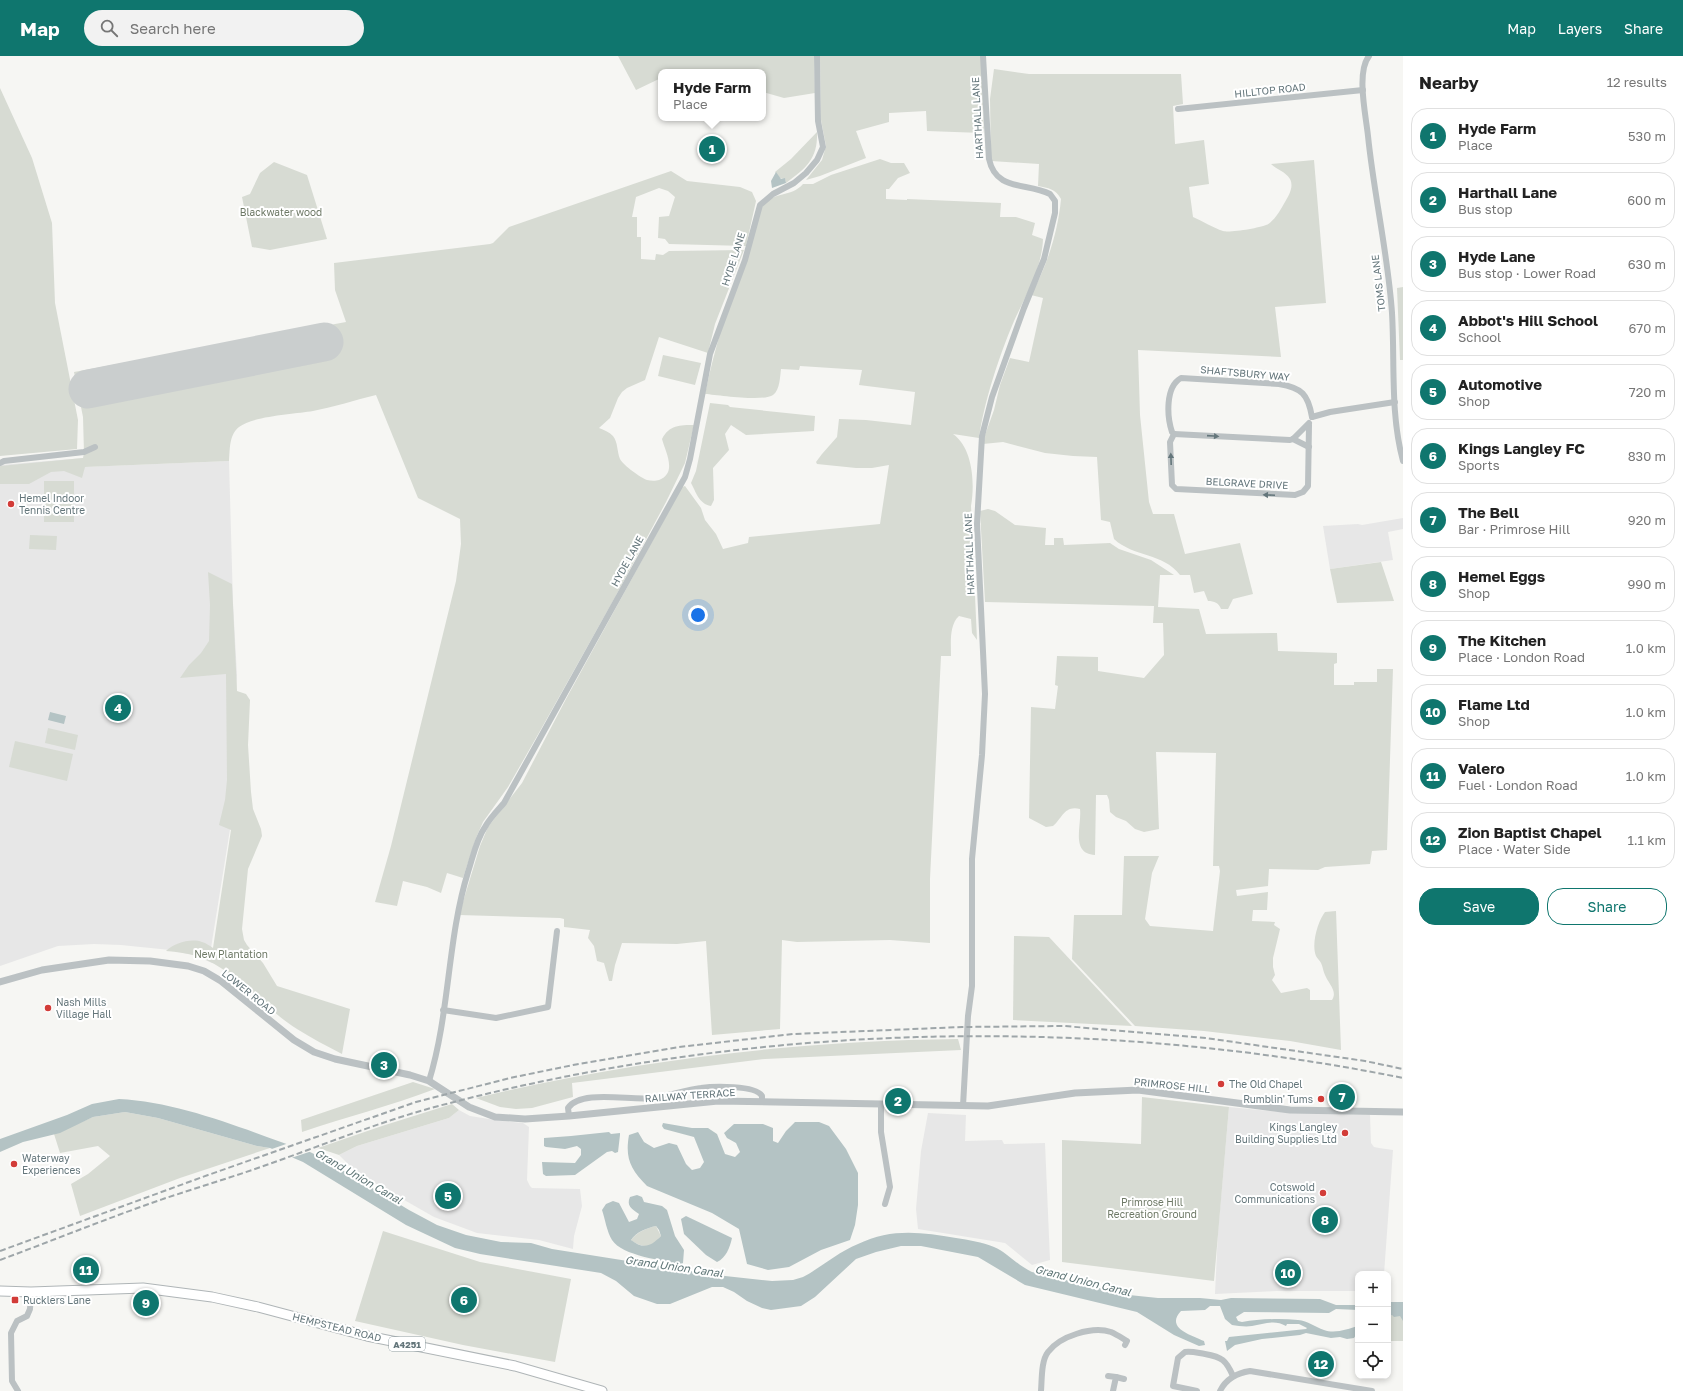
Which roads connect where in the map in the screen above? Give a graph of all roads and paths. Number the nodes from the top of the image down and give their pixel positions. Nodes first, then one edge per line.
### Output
1 (817, 56) edge
2 (984, 56) edge
3 (1367, 57) edge
4 (1364, 90) junction
5 (1178, 109) dead end
6 (1394, 402) junction
7 (1312, 417) junction
8 (1308, 425) junction
9 (1174, 434) junction
10 (1293, 439) junction
11 (95, 447) dead end
12 (1309, 447) junction
13 (1403, 461) edge
14 (0, 463) edge
15 (557, 930) dead end
16 (0, 982) edge
17 (444, 1010) junction
18 (429, 1081) junction
19 (762, 1102) junction
20 (881, 1104) junction
21 (963, 1106) junction
22 (1403, 1112) edge
23 (569, 1116) junction
24 (885, 1204) dead end
25 (0, 1291) edge
26 (31, 1292) junction
27 (1127, 1341) dead end
28 (1108, 1376) dead end
29 (1234, 1376) junction
30 (1116, 1378) junction
31 (1124, 1379) dead end
32 (597, 1390) edge
33 (18, 1391) edge
34 (1042, 1391) edge
35 (1113, 1391) edge
36 (1197, 1391) edge
37 (1220, 1391) edge
38 (1372, 1391) edge

1 - 17 street, HYDE LANE
2 - 21 street, HARTHALL LANE
3 - 4 street, TOMS LANE
4 - 5 street, HILLTOP ROAD
4 - 6 street, TOMS LANE
6 - 7 street
6 - 13 street, TOMS LANE
7 - 8 street
7 - 9 street, SHAFTSBURY WAY
8 - 10 street
8 - 12 street, BELGRAVE DRIVE
9 -> 10 street
12 -> 9 street, BELGRAVE DRIVE
10 - 12 street
11 - 14 street
15 - 17 street
16 - 18 street, LOWER ROAD
17 - 18 street, HYDE LANE
18 - 23 street, RAILWAY TERRACE
19 - 20 street, RAILWAY TERRACE
19 - 23 street, RAILWAY TERRACE
19 - 23 street
20 - 21 street, RAILWAY TERRACE
20 - 24 street
21 - 22 street, PRIMROSE HILL
25 - 26 main road, A4251
26 - 32 main road, HEMPSTEAD ROAD / A4251
26 - 33 street
27 - 34 street
28 - 30 street
29 - 36 street
29 - 37 street
29 - 38 street
30 - 31 street
30 - 35 street

